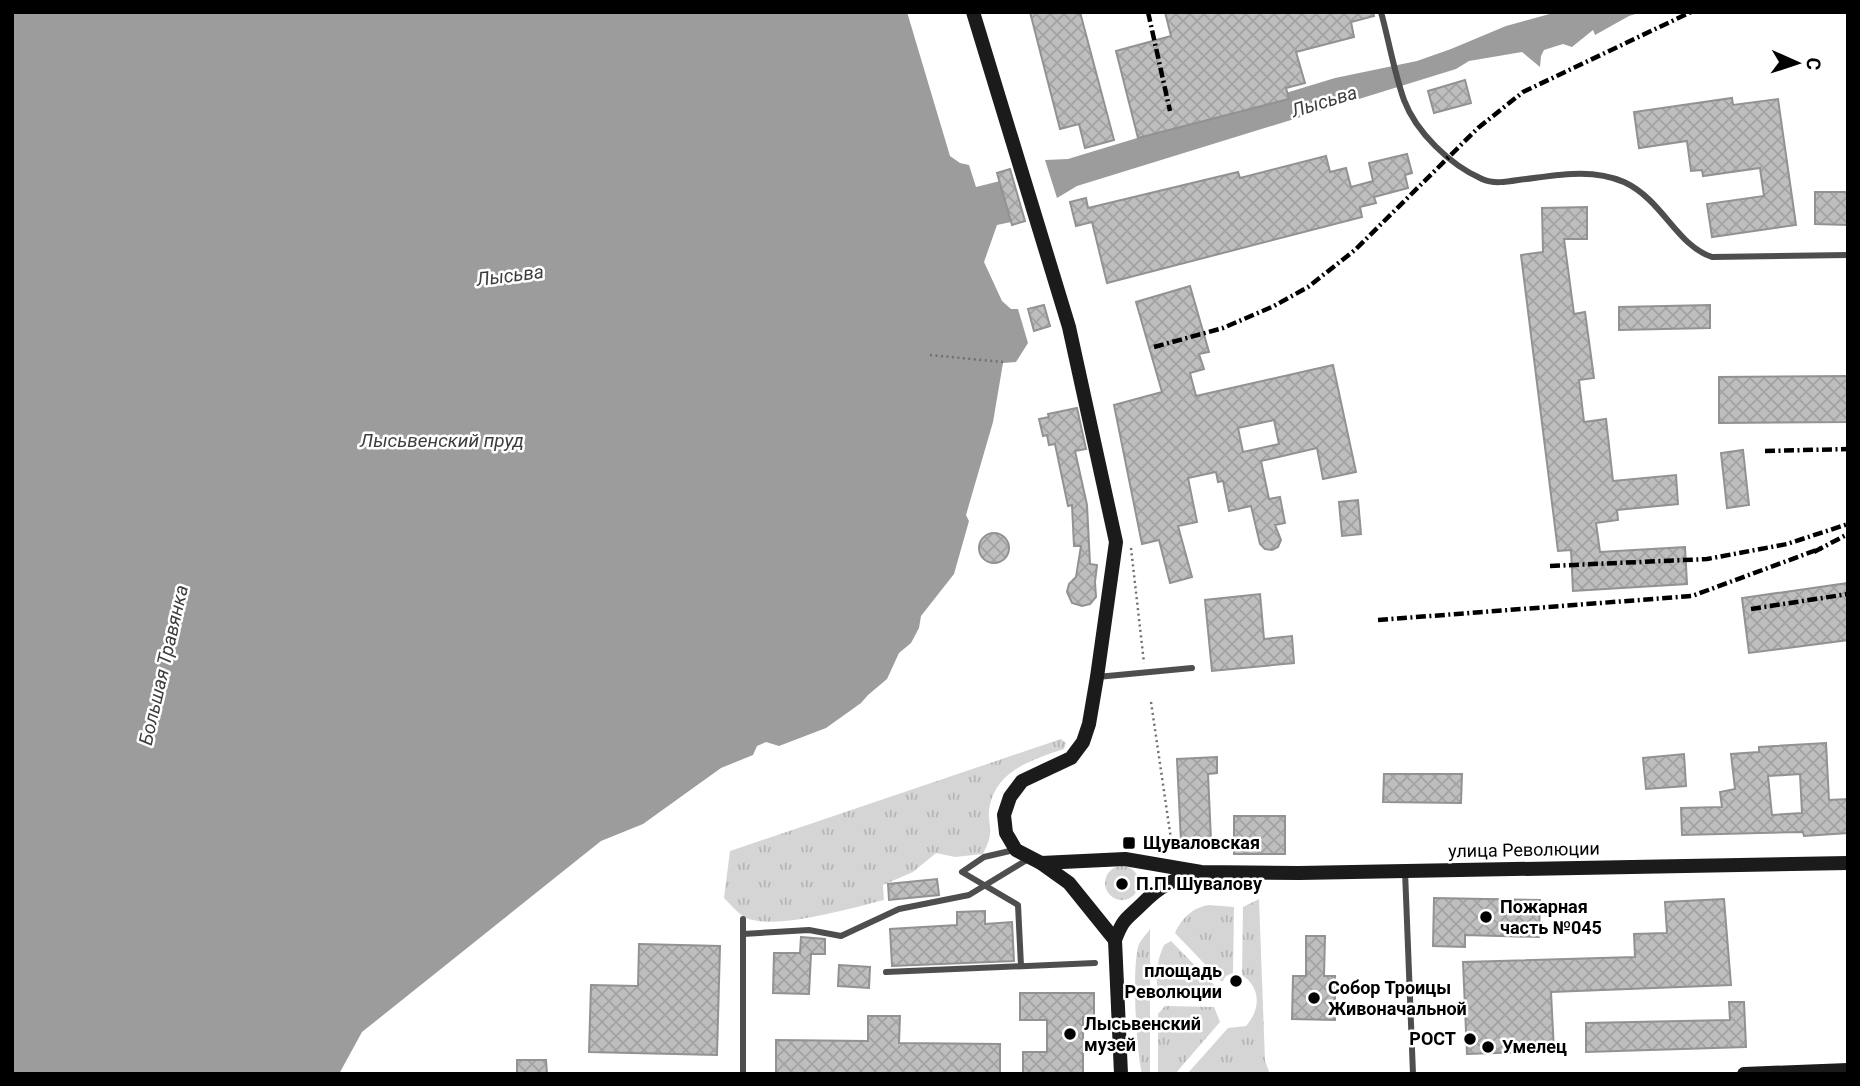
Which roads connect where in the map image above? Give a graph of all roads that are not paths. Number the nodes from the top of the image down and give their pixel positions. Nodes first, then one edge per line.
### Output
1 (973, 12) edge
2 (1381, 12) edge
3 (1848, 255) edge
4 (1192, 668) dead end
5 (1097, 677) junction
6 (1016, 850) junction
7 (1035, 861) junction
8 (1848, 863) edge
9 (1405, 871) junction
10 (1201, 872) junction
11 (986, 885) junction
12 (743, 919) dead end
13 (743, 934) junction
14 (1115, 940) junction
15 (1096, 963) dead end
16 (1021, 966) junction
17 (886, 972) dead end
18 (1848, 1070) edge
19 (743, 1074) edge
20 (1121, 1074) edge
21 (1413, 1074) edge
22 (1744, 1074) edge

1 - 5 main road
2 - 3 lane
4 - 5 lane
5 - 6 main road
6 - 7 main road
6 - 11 lane
7 - 10 main road
7 - 11 lane
7 - 14 main road
8 - 9 main road, улица Революции
9 - 10 main road, улица Революции
9 - 21 lane
10 - 14 main road
11 - 13 lane
11 - 16 lane
12 - 13 lane
13 - 19 lane
14 - 20 main road
15 - 16 lane
16 - 17 lane
18 - 22 main road

